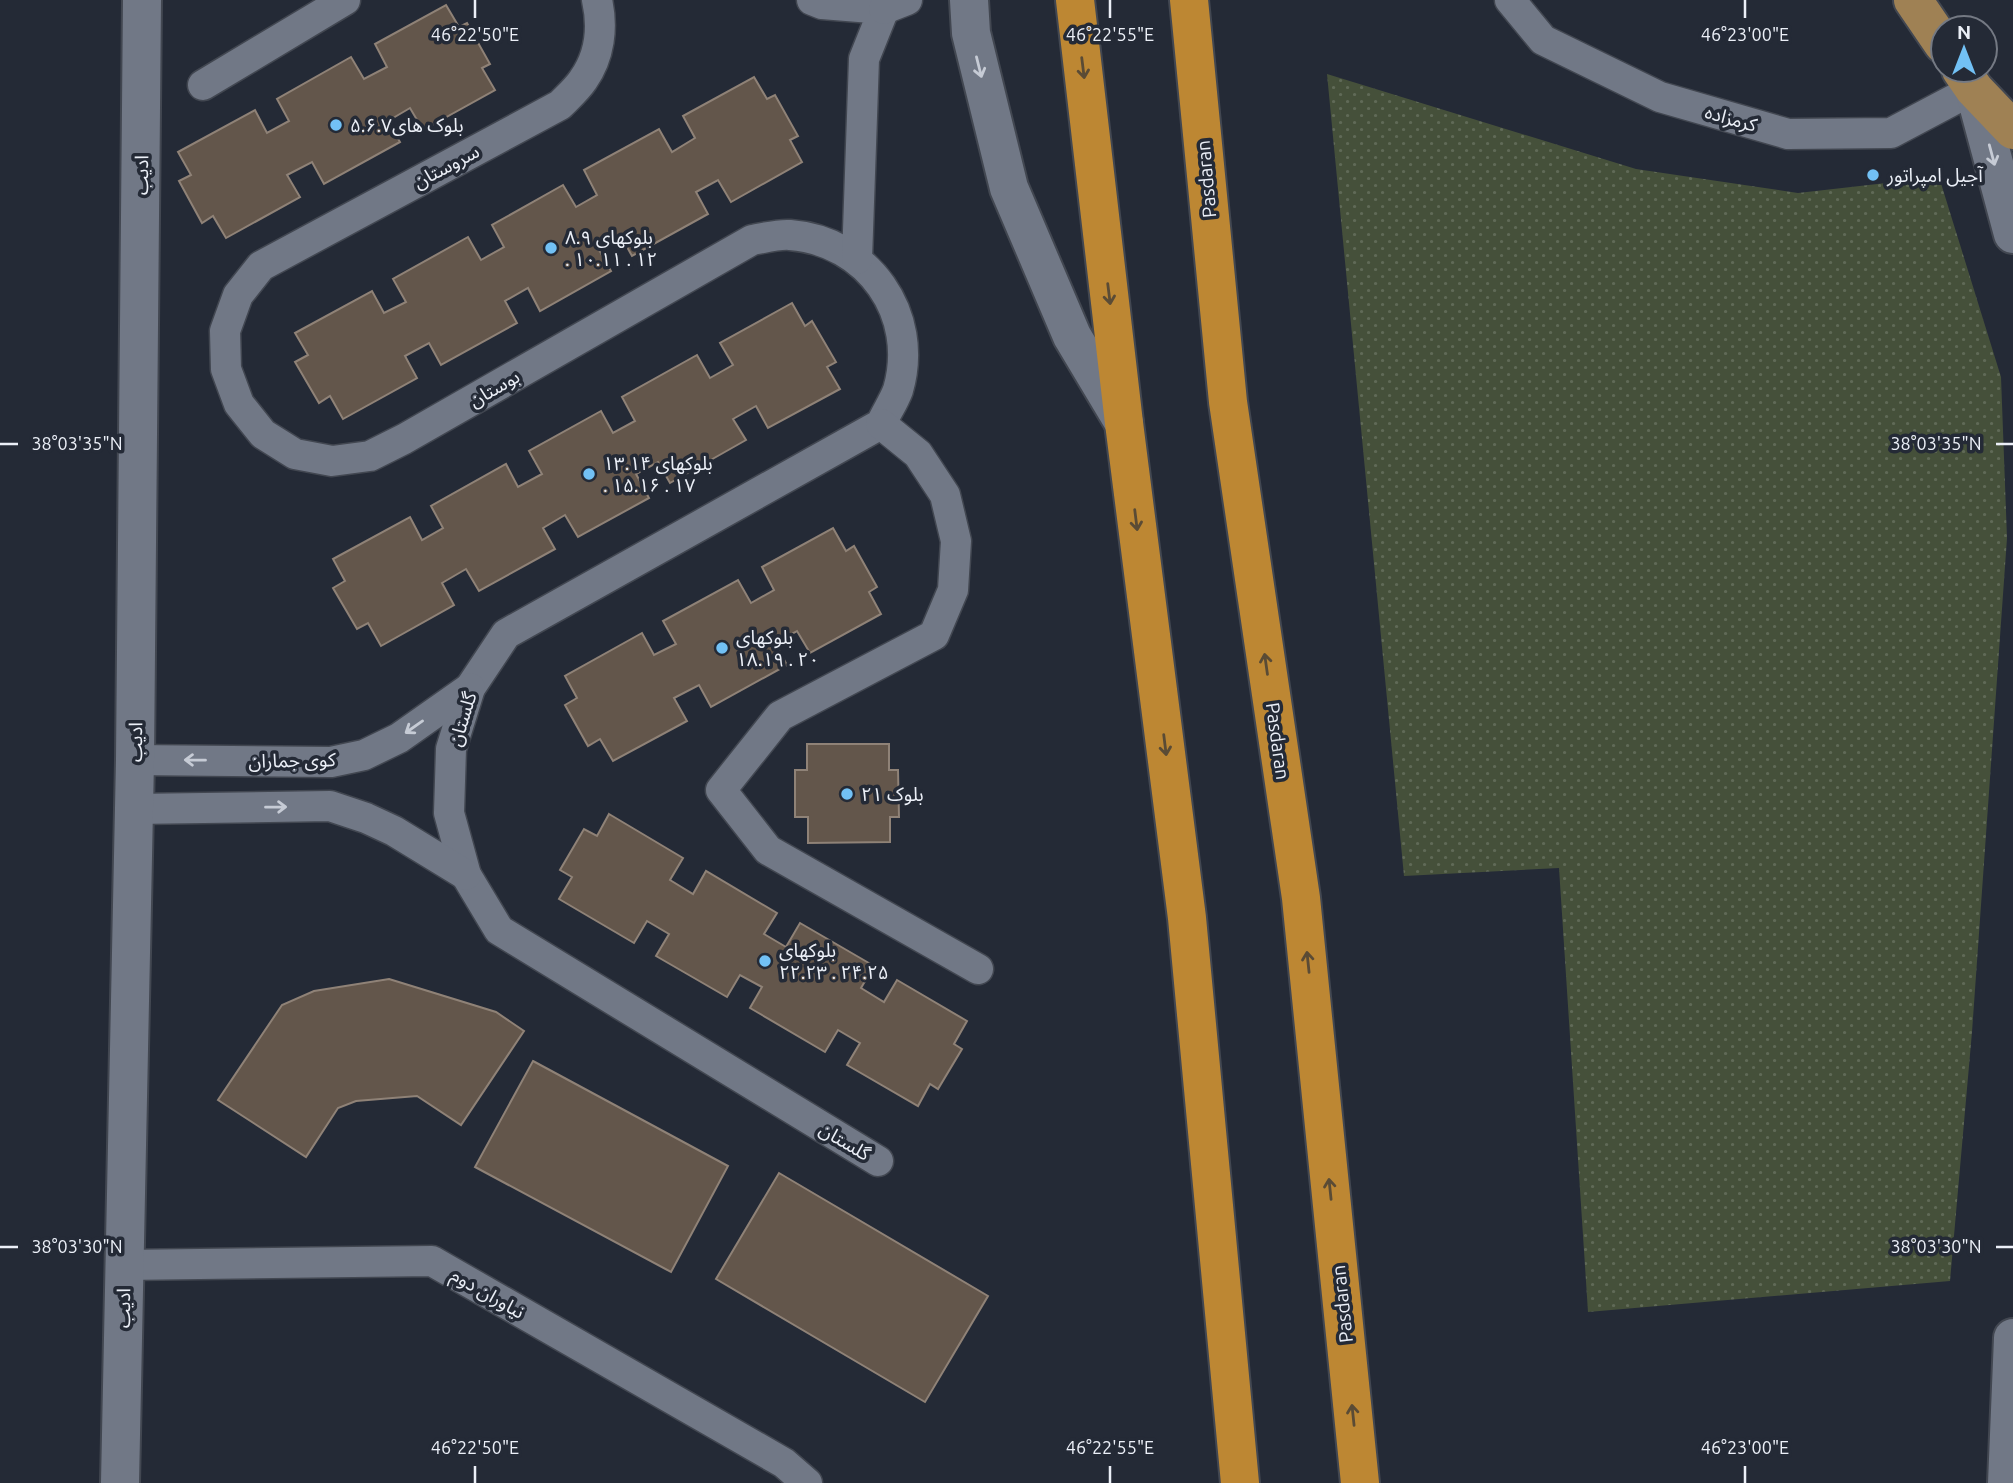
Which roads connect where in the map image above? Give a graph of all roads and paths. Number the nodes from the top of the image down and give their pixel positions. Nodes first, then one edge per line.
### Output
1 (142, 0) edge
2 (345, 0) edge
3 (597, 0) edge
4 (812, 0) edge
5 (969, 0) edge
6 (1075, 0) edge
7 (1189, 0) edge
8 (1510, 0) edge
9 (1913, 0) edge
10 (895, 5) edge
11 (1929, 23) edge
12 (1960, 84) edge
13 (1968, 84) edge
14 (1972, 84) edge
15 (203, 85) dead end
16 (2013, 130) edge
17 (2013, 234) edge
18 (857, 259) junction
19 (238, 295) joint
20 (1124, 423) junction
21 (880, 424) junction
22 (470, 688) junction
23 (135, 760) junction
24 (134, 809) junction
25 (466, 875) junction
26 (978, 969) dead end
27 (878, 1161) dead end
28 (124, 1265) junction
29 (2013, 1338) edge
30 (120, 1483) edge
31 (807, 1483) edge
32 (1240, 1483) edge
33 (1360, 1483) edge
34 (2007, 1483) edge

1 - 23 street, ادیب
2 - 15 street
3 - 19 street, سروستان
4 - 10 street
5 -> 20 street
6 -> 20 highway
33 -> 7 highway, Pasdaran
8 - 12 street, کرمزاده
9 - 11 main road
10 - 18 street
13 -> 17 street
14 - 16 main road
18 - 19 street, بوستان
18 - 21 street
20 -> 32 highway
21 - 22 street, گلستان
21 - 26 street
22 -> 23 street, کوی جماران
22 - 25 street, گلستان
23 - 24 street, ادیب
24 -> 25 street
24 - 28 street, ادیب
25 - 27 street, گلستان
28 - 30 street, ادیب
28 - 31 street, نیاوران دوم
29 - 34 street

